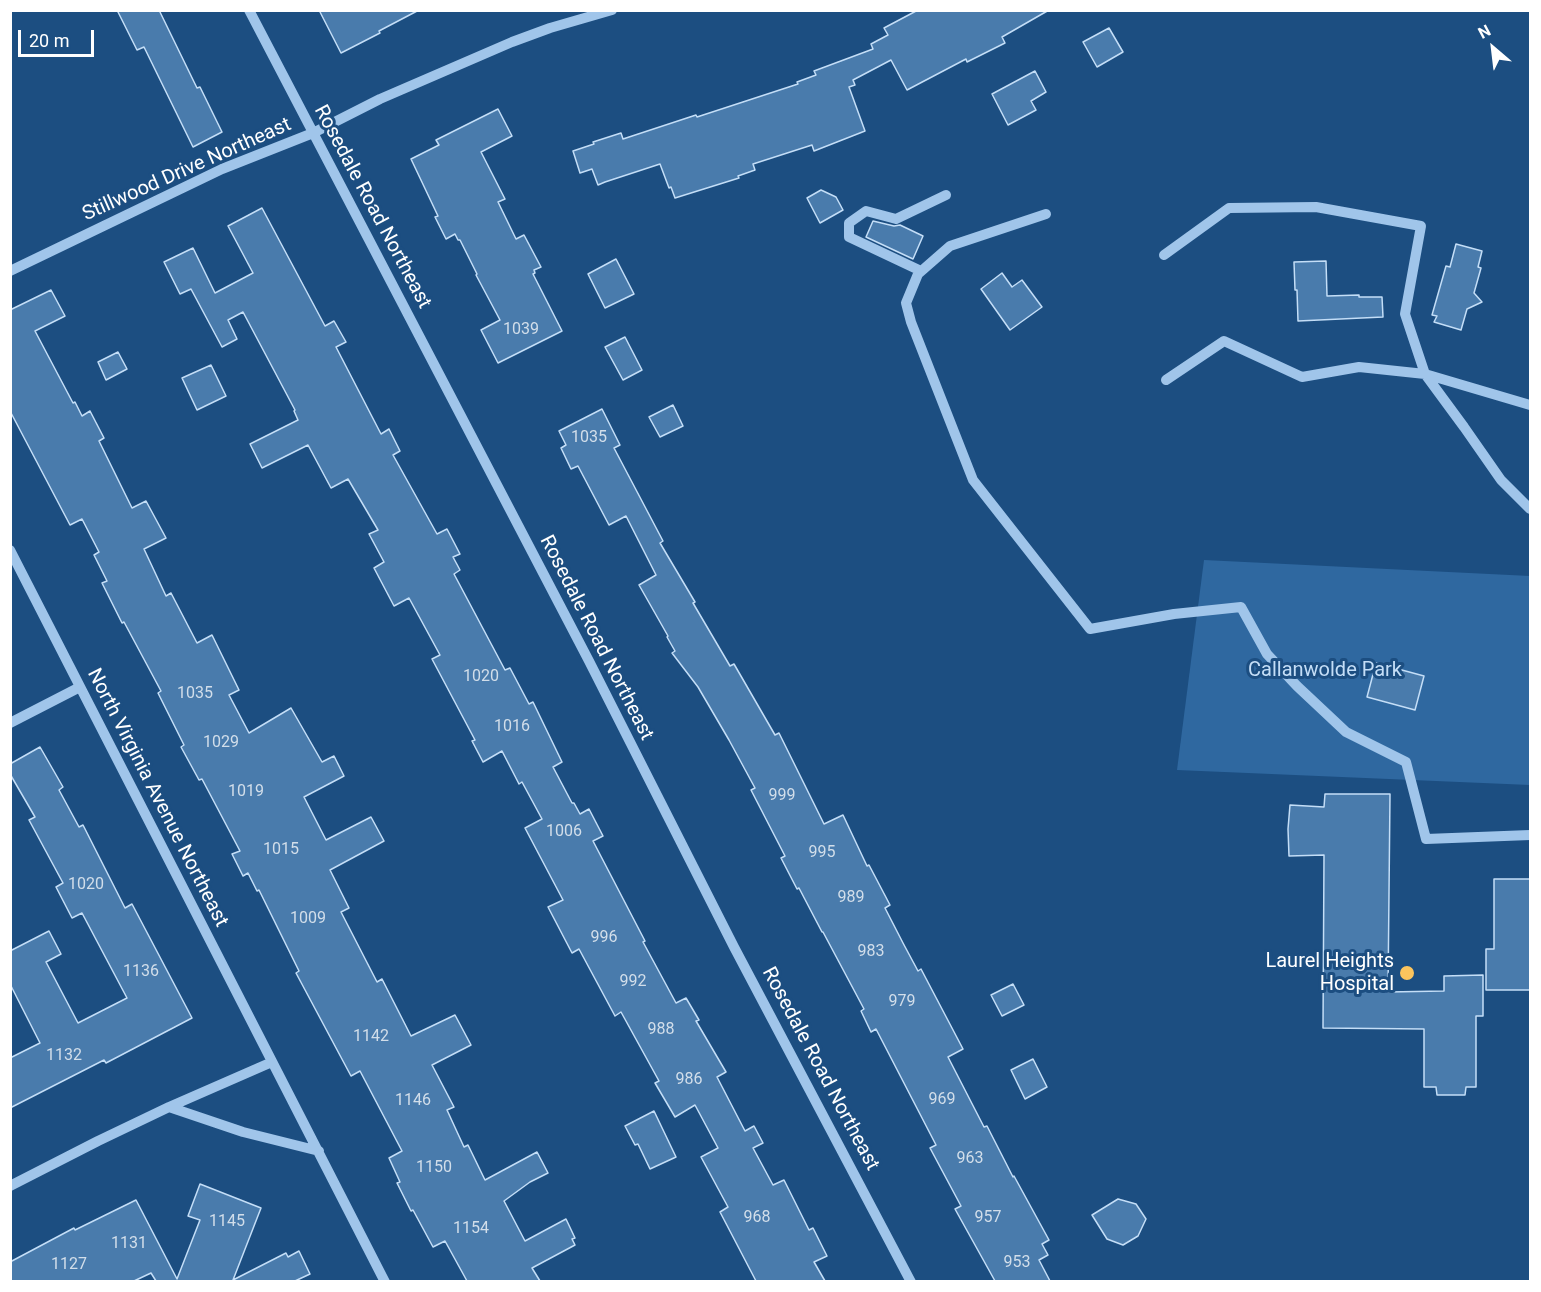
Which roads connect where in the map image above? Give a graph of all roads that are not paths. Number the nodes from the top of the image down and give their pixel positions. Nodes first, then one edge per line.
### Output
1 (249, 10) edge
2 (612, 10) edge
3 (313, 133) junction
4 (946, 195) dead end
5 (1046, 214) dead end
6 (1164, 255) dead end
7 (921, 270) junction
8 (10, 271) edge
9 (1425, 374) junction
10 (1166, 380) dead end
11 (1530, 405) edge
12 (1530, 508) edge
13 (10, 550) edge
14 (80, 687) junction
15 (10, 723) edge
16 (1530, 835) edge
17 (272, 1062) junction
18 (169, 1107) junction
19 (319, 1151) junction
20 (10, 1185) edge
21 (385, 1281) edge
22 (911, 1281) edge

1 - 3 street, Rosedale Road Northeast
2 - 3 street, Stillwood Drive Northeast
3 - 8 street, Stillwood Drive Northeast
3 - 22 street, Rosedale Road Northeast
4 - 7 street
5 - 7 street
6 - 9 street
7 - 16 street
9 - 10 street
9 - 11 street
9 - 12 street
13 - 14 street, North Virginia Avenue Northeast
14 - 15 street
14 - 17 street, North Virginia Avenue Northeast
17 - 18 street
17 - 19 street, North Virginia Avenue Northeast
18 - 19 street
18 - 20 street
19 - 21 street, North Virginia Avenue Northeast

